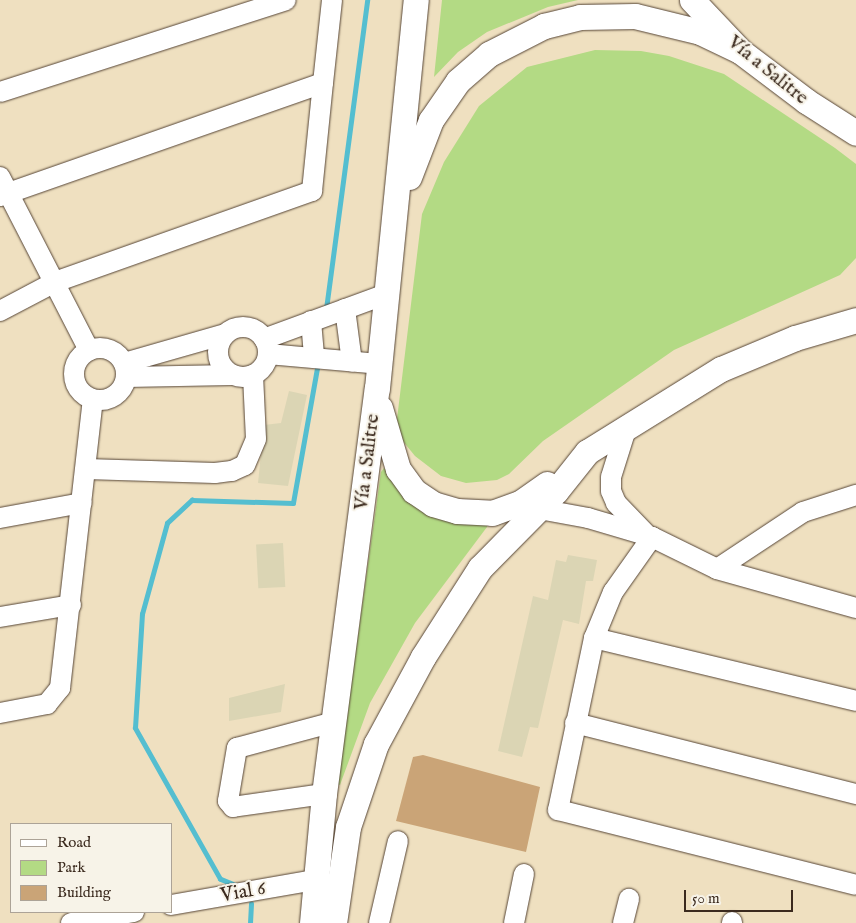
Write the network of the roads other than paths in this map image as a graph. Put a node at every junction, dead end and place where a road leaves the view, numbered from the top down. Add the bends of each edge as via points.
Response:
1 (286, 0) edge
2 (332, 0) edge
3 (416, 0) edge
4 (692, 0) edge
5 (740, 52) junction
6 (323, 83) junction
7 (0, 92) edge
8 (855, 133) edge
9 (3, 188) edge
10 (395, 227) junction
11 (55, 282) junction
12 (386, 294) junction
13 (856, 300) edge
14 (345, 309) junction
15 (0, 311) edge
16 (856, 320) edge
17 (311, 321) junction
18 (225, 334) junction
19 (795, 338) junction
20 (266, 346) junction
21 (89, 350) junction
22 (314, 358) junction
23 (352, 362) junction
24 (125, 370) junction
25 (232, 375) junction
26 (253, 375) junction
27 (378, 376) junction
28 (93, 400) junction
29 (627, 426) junction
30 (587, 452) junction
31 (86, 469) junction
32 (856, 495) edge
33 (82, 503) junction
34 (539, 509) junction
35 (0, 518) edge
36 (649, 535) junction
37 (717, 569) junction
38 (71, 606) junction
39 (856, 608) edge
40 (0, 617) edge
41 (594, 638) junction
42 (856, 701) edge
43 (0, 712) edge
44 (334, 722) junction
45 (575, 723) junction
46 (324, 794) junction
47 (856, 794) edge
48 (398, 842) dead end
49 (524, 874) dead end
50 (314, 880) junction
51 (856, 885) edge
52 (629, 899) dead end
53 (172, 905) edge
54 (128, 913) edge
55 (71, 923) edge
56 (312, 923) edge
57 (334, 923) edge
58 (380, 923) edge
59 (514, 923) edge
60 (623, 923) edge

1 - 7 street
2 - 6 street
3 - 10 main road, Vía a Salitre
4 - 5 main road, Vía a Salitre
5 - 8 main road, Vía a Salitre
5 - 10 main road via 700,32 663,21 618,15 562,20 516,38 465,74 439,107 417,154
6 - 9 street
6 - 11 street via 312,191
9 - 11 street
10 - 12 main road, Vía a Salitre
11 - 15 street
11 - 21 street
12 - 14 street
12 - 27 main road, Vía a Salitre
13 - 19 main road
14 - 17 street
14 - 23 street
16 - 19 main road
17 - 20 street
17 - 22 street
18 - 20 street via 246,328
18 - 24 street
18 - 25 street via 219,344 218,356
19 - 29 main road via 721,369
20 - 22 street
20 - 26 street via 263,366
21 - 24 street via 113,351
21 - 28 street via 81,356 73,372 78,390
22 - 23 street
23 - 27 street
24 - 25 street
24 - 28 street via 115,396
25 - 26 street
26 - 31 street via 256,439 245,465 215,473
27 - 30 main road via 385,430 398,469 418,494 443,508 479,513 510,508 528,499
27 - 44 main road, Vía a Salitre
28 - 31 street
29 - 30 main road
29 - 36 street via 611,478 612,491 616,503
30 - 34 main road
31 - 33 street
32 - 37 street via 803,512
33 - 35 street
33 - 38 street
34 - 36 street via 588,518
34 - 57 main road via 480,568 423,657 376,744 348,827
36 - 37 street
36 - 41 street via 613,592
37 - 39 street
38 - 40 street
38 - 43 street via 60,688 56,696 47,704
41 - 42 street
41 - 45 street
44 - 46 main road, Vía a Salitre
44 - 46 street via 237,748 228,801 233,807
45 - 47 street
45 - 51 street via 557,802 558,810
46 - 50 main road, Vía a Salitre
48 - 58 street
49 - 59 street
50 - 53 street, Vial 6
50 - 56 main road, Vía a Salitre
52 - 60 street
54 - 55 street

